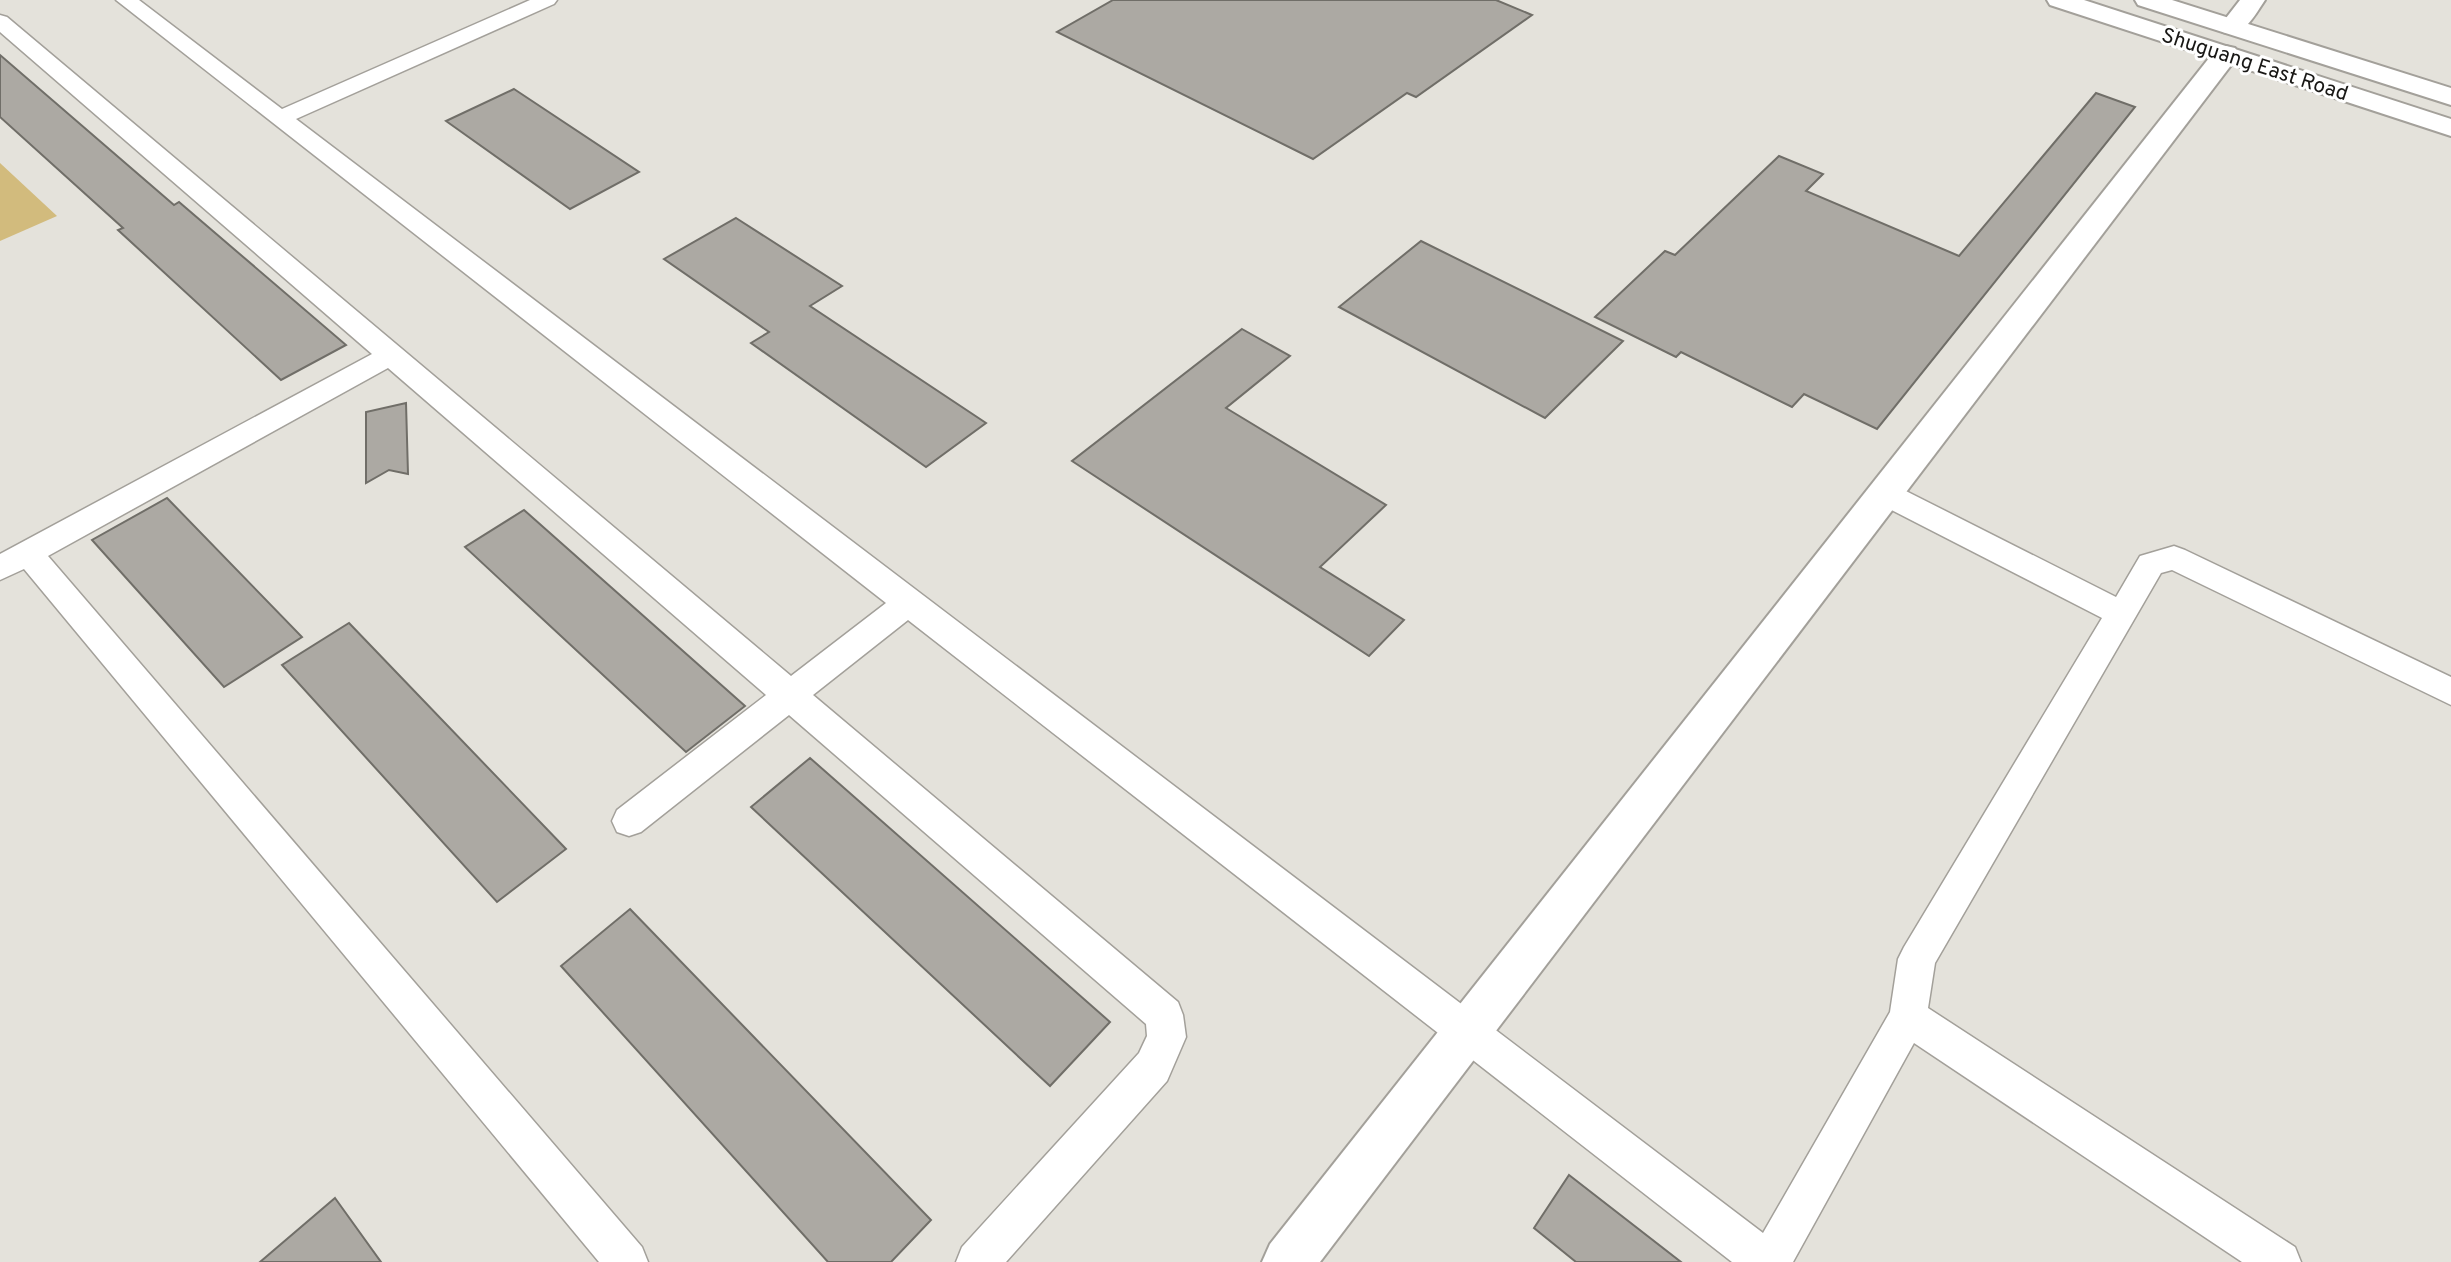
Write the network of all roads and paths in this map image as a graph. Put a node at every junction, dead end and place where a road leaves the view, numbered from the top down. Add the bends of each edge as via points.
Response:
1 (126, 0) edge
2 (547, 0) edge
3 (2059, 0) edge
4 (2147, 0) edge
5 (2253, 0) edge
6 (0, 21) edge
7 (2229, 41) junction
8 (2451, 97) edge
9 (280, 118) junction
10 (2451, 128) edge
11 (391, 355) junction
12 (1884, 493) junction
13 (14, 561) edge
14 (909, 602) junction
15 (2122, 614) junction
16 (2451, 692) edge
17 (790, 695) junction
18 (629, 821) dead end
19 (1908, 1017) junction
20 (1467, 1031) junction
21 (627, 1262) edge
22 (977, 1262) edge
23 (1288, 1262) edge
24 (1768, 1262) edge
25 (2280, 1262) edge

1 - 9 lane
2 - 9 lane
3 - 7 street, Shuguang East Road
4 - 7 street, Shuguang East Road
5 - 7 street
6 - 11 lane
7 - 8 street, Shuguang East Road
7 - 10 street, Shuguang East Road
7 - 12 street
9 - 14 lane
11 - 13 lane
11 - 17 lane
12 - 15 lane
12 - 20 street
13 - 21 lane
14 - 17 lane
14 - 20 lane
15 - 16 lane via 2151,564 2174,558
15 - 19 lane via 1917,959
17 - 18 lane
17 - 22 lane via 1164,1015 1167,1037 1153,1067
19 - 24 lane
19 - 25 lane
20 - 23 street
20 - 24 lane

